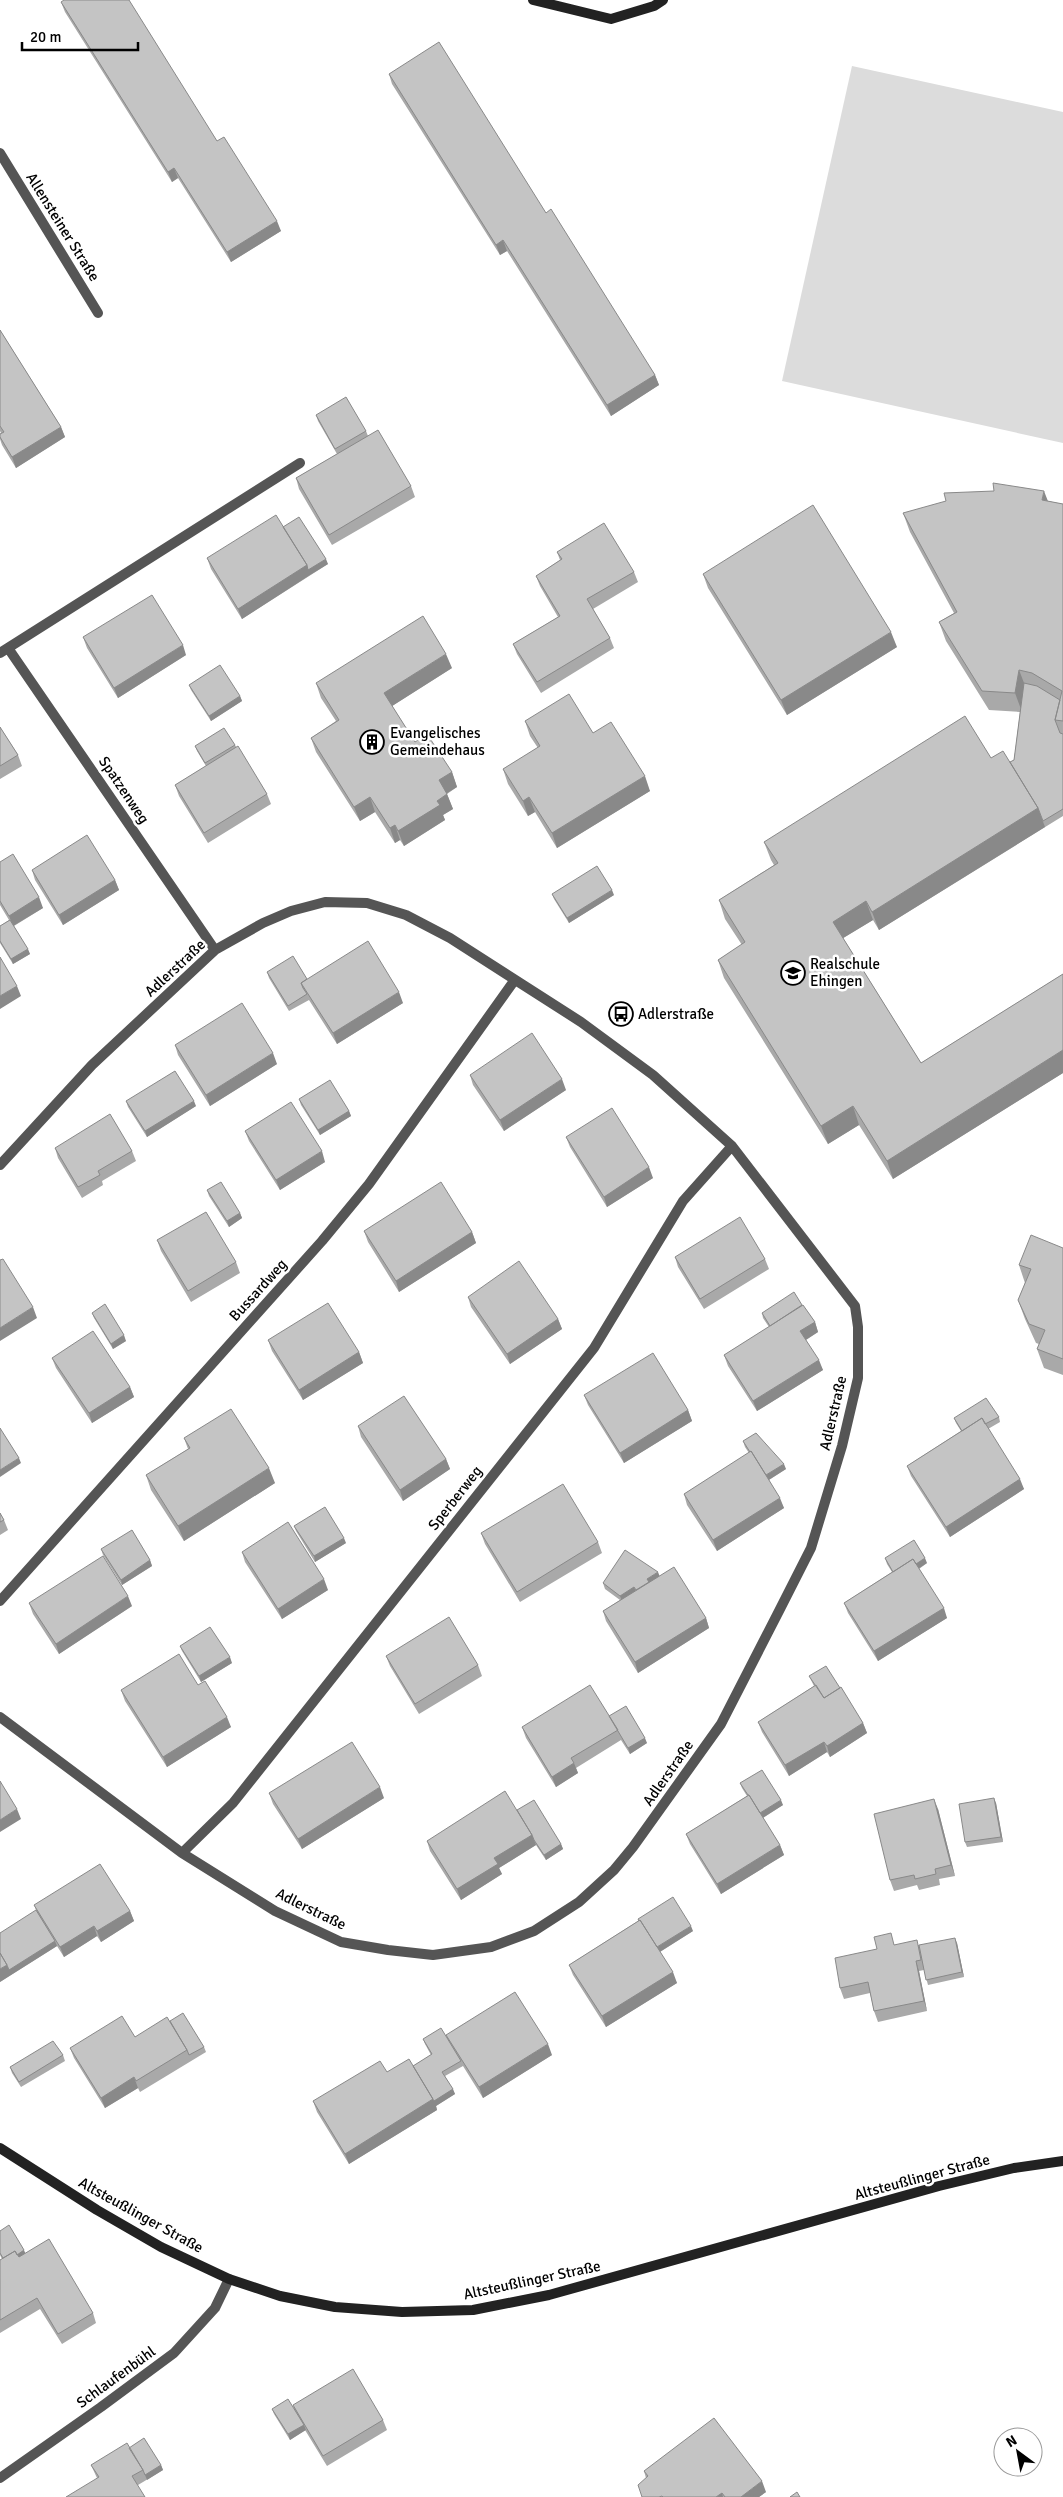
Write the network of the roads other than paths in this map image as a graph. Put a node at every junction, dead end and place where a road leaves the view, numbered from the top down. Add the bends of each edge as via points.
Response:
1 (533, 0) edge
2 (663, 0) edge
3 (1, 156) edge
4 (98, 313) dead end
5 (300, 463) dead end
6 (4, 651) edge
7 (215, 950) junction
8 (514, 980) junction
9 (732, 1146) junction
10 (0, 1166) edge
11 (0, 1601) edge
12 (0, 1718) edge
13 (182, 1853) junction
14 (0, 2148) edge
15 (1063, 2161) edge
16 (229, 2279) junction
17 (0, 2478) edge

1 - 2 street via 611,19 654,6
3 - 4 street, Allensteiner Straße
5 - 6 street, Spatzenweg
6 - 7 street, Spatzenweg
7 - 8 street, Adlerstraße via 291,911 324,902 367,903 406,915 450,938
7 - 10 street, Adlerstraße via 92,1065
8 - 9 street, Adlerstraße via 610,1042 653,1075
8 - 11 street, Bussardweg via 369,1184 328,1234
9 - 13 street, Sperberweg via 683,1201 594,1348 233,1803
9 - 13 street, Adlerstraße via 855,1306 858,1378 842,1446 811,1548 721,1724 632,1847 614,1870 579,1902 534,1931 491,1947 433,1955 341,1942 275,1911
12 - 13 street, Adlerstraße
14 - 16 street, Altsteußlinger Straße via 97,2210
15 - 16 street, Altsteußlinger Straße via 1014,2168 939,2186 558,2292 473,2310 402,2312 335,2308 280,2296
16 - 17 street, Schlaufenbühl via 215,2308 174,2353

